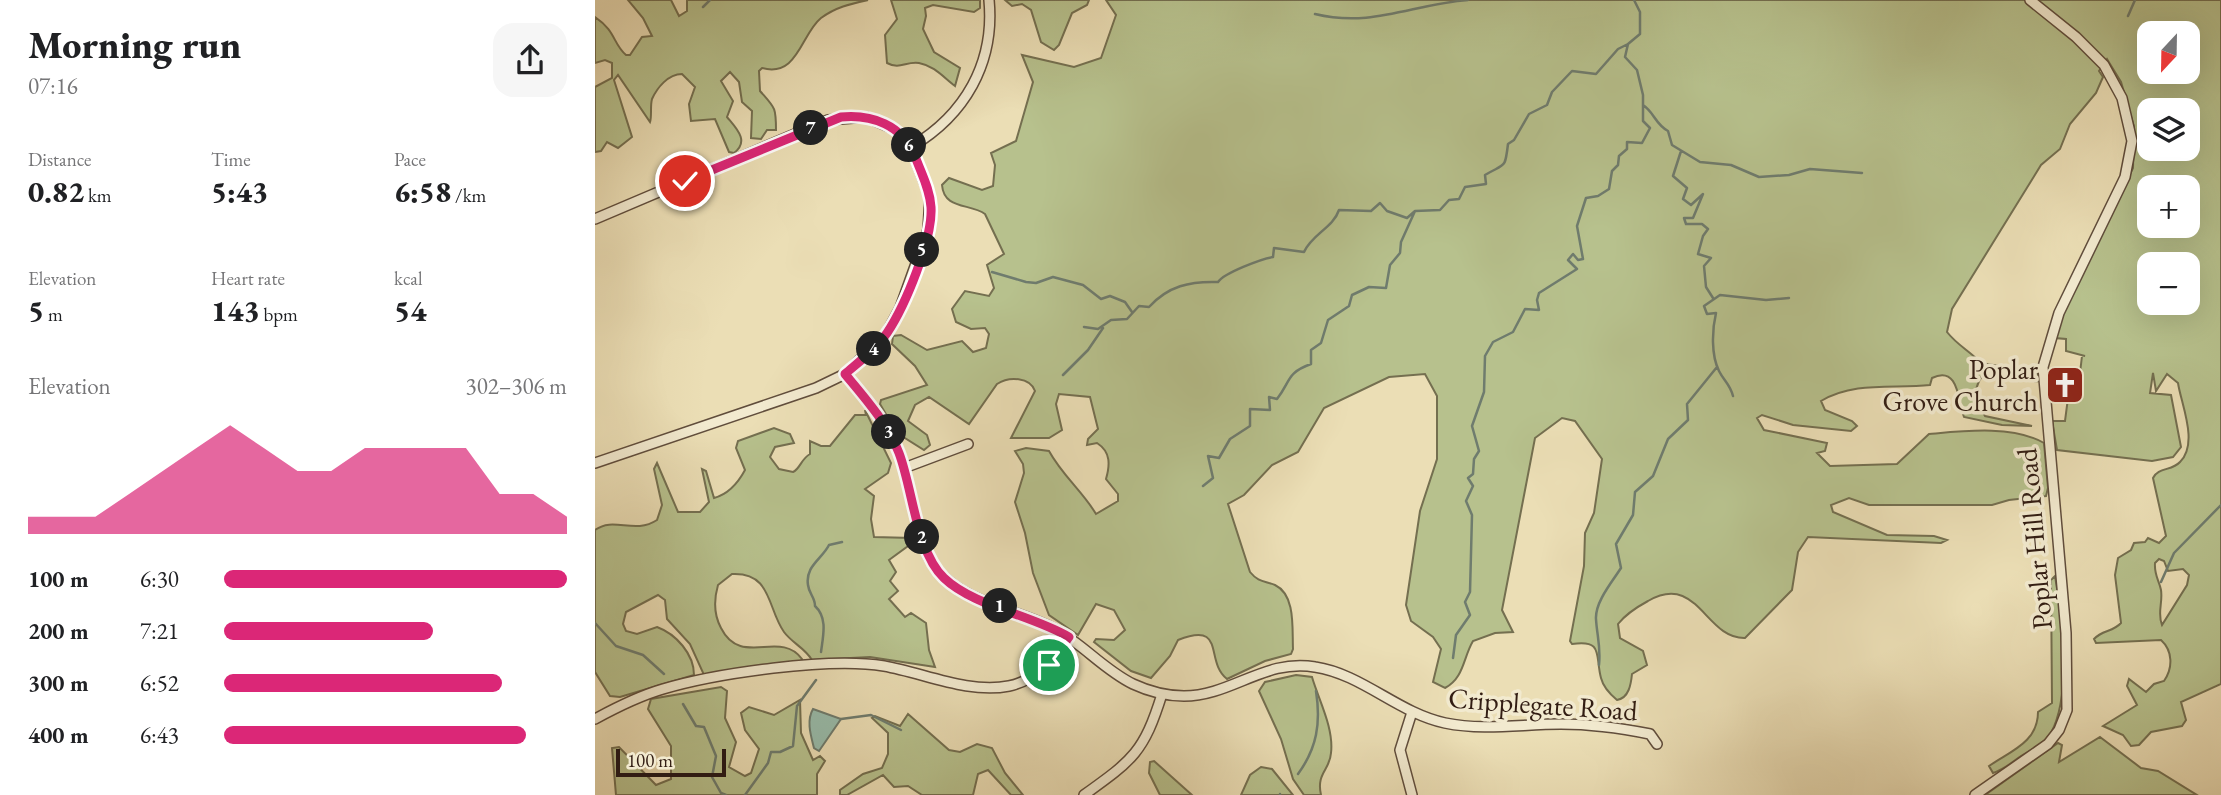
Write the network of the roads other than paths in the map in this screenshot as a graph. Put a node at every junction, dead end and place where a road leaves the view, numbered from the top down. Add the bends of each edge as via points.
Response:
1 (989, 0) edge
2 (2030, 0) edge
3 (911, 147) junction
4 (595, 219) edge
5 (845, 374) junction
6 (968, 444) dead end
7 (595, 463) edge
8 (904, 468) junction
9 (1069, 637) junction
10 (1162, 694) junction
11 (1412, 712) junction
12 (595, 719) edge
13 (1657, 744) dead end
14 (1084, 795) edge
15 (1412, 795) edge
16 (1975, 795) edge

1 - 3 street via 989,46 973,87 945,123
2 - 16 street, Poplar Hill Road via 2104,65 2122,98 2132,146 2125,177 2051,332 2043,367 2066,633 2067,709 2048,744
3 - 4 street via 894,129 876,120 855,116 828,120
3 - 5 street via 930,197 929,230 893,323
5 - 7 street via 800,395
5 - 8 street, Cripplegate Road via 880,418
6 - 8 street
8 - 9 street, Cripplegate Road via 929,561 946,580 973,597
9 - 10 street, Cripplegate Road via 1121,677
9 - 12 street via 1049,665 1012,685 983,687 882,666 837,664 680,684
10 - 11 street, Cripplegate Road via 1212,693 1266,669 1303,665 1329,670
10 - 14 street via 1137,754
11 - 13 street, Cripplegate Road via 1446,723 1477,726 1607,726 1650,734
11 - 15 street via 1400,750

